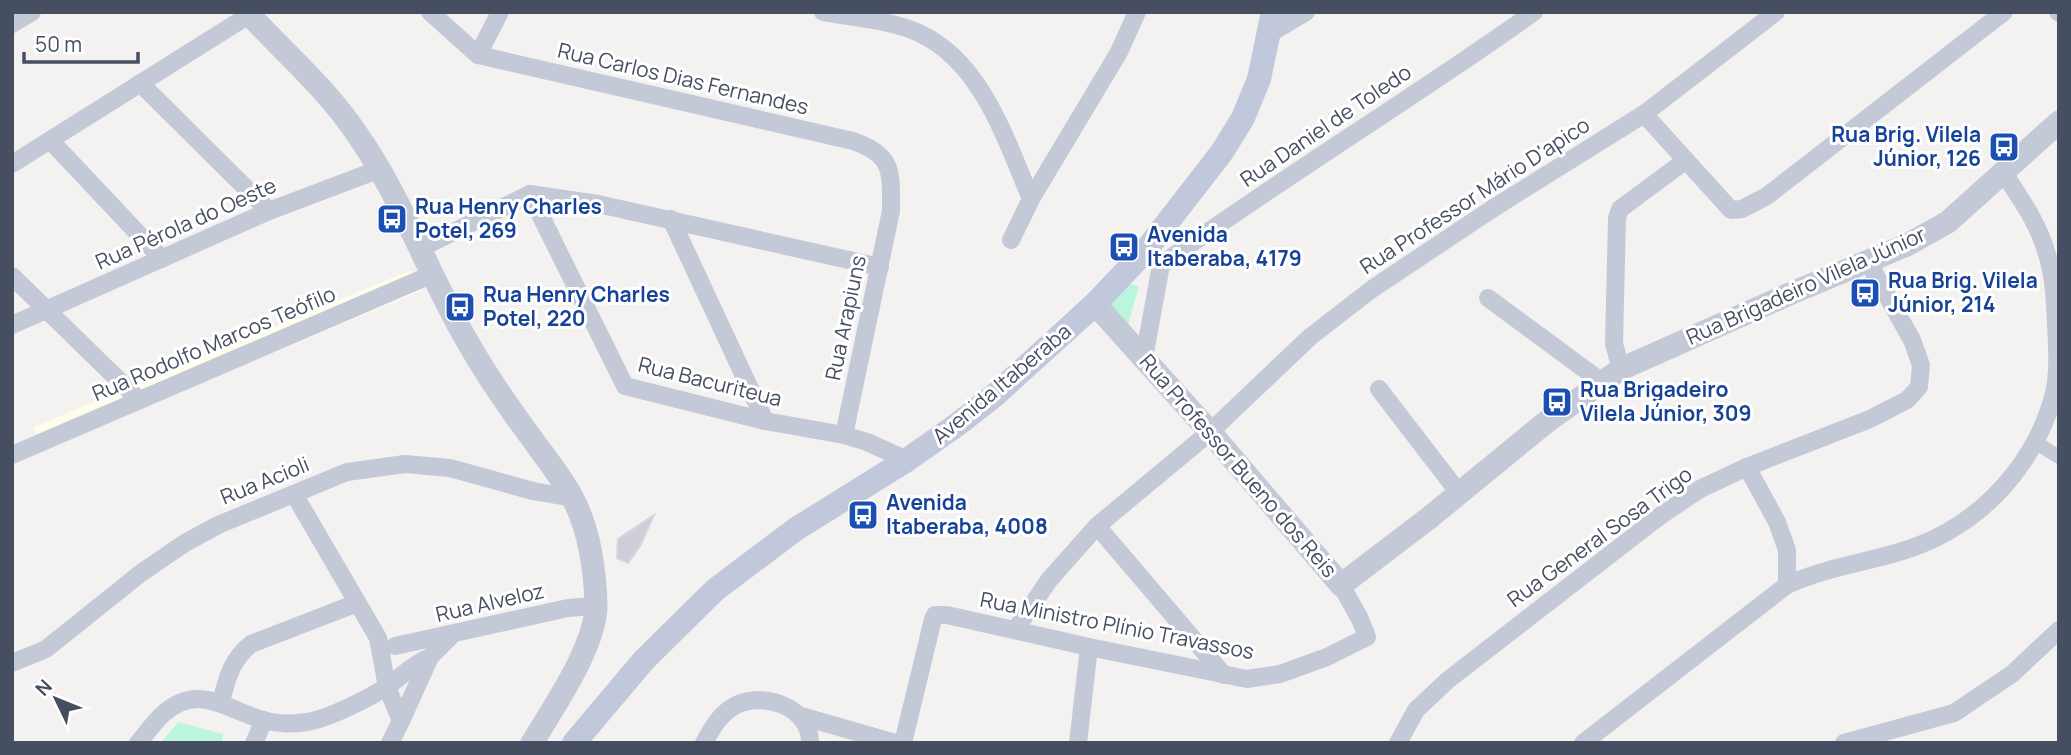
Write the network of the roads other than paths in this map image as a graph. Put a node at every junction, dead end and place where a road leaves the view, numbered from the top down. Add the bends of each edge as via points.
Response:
1 (32, 12) edge
2 (430, 12) edge
3 (500, 12) edge
4 (823, 12) edge
5 (1137, 12) edge
6 (1306, 12) edge
7 (1534, 12) edge
8 (1776, 12) edge
9 (2004, 12) edge
10 (248, 14) edge
11 (1271, 23) edge
12 (12, 24) edge
13 (478, 55) junction
14 (140, 83) junction
15 (1644, 114) junction
16 (2059, 122) edge
17 (50, 140) junction
18 (1685, 161) junction
19 (12, 164) edge
20 (380, 169) junction
21 (2003, 172) junction
22 (530, 194) junction
23 (1031, 199) junction
24 (269, 211) junction
25 (891, 211) joint
26 (671, 219) junction
27 (1011, 240) dead end
28 (421, 248) junction
29 (1154, 257) junction
30 (162, 259) junction
31 (1867, 260) junction
32 (2054, 263) edge
33 (880, 267) junction
34 (432, 274) junction
35 (12, 276) edge
36 (1488, 298) dead end
37 (1096, 304) junction
38 (48, 310) junction
39 (12, 326) edge
40 (1144, 358) junction
41 (1622, 369) junction
42 (1602, 382) junction
43 (1378, 389) dead end
44 (139, 400) junction
45 (765, 421) junction
46 (1210, 432) junction
47 (844, 435) junction
48 (2035, 442) junction
49 (12, 455) edge
50 (2059, 457) edge
51 (907, 460) junction
52 (1747, 467) junction
53 (1459, 493) junction
54 (294, 494) junction
55 (573, 498) junction
56 (1097, 526) junction
57 (1341, 585) junction
58 (1787, 585) junction
59 (357, 603) junction
60 (596, 606) junction
61 (1016, 629) junction
62 (2059, 631) edge
63 (453, 634) junction
64 (1367, 637) joint
65 (378, 638) junction
66 (395, 646) junction
67 (1090, 647) junction
68 (430, 657) junction
69 (12, 663) edge
70 (1224, 674) junction
71 (387, 687) junction
72 (221, 702) junction
73 (801, 716) junction
74 (264, 720) junction
75 (545, 720) junction
76 (401, 721) junction
77 (572, 741) edge
78 (138, 743) edge
79 (254, 743) edge
80 (390, 743) edge
81 (531, 743) edge
82 (539, 743) edge
83 (704, 743) edge
84 (810, 743) edge
85 (895, 743) edge
86 (903, 743) edge
87 (1078, 743) edge
88 (1398, 743) edge
89 (1583, 743) edge
90 (1844, 743) edge

1 - 12 street
2 - 13 street, Rua Carlos Dias Fernandes
3 - 13 street
4 - 23 street via 919,33 944,50 972,76 991,107
5 - 23 street via 1119,52
6 - 11 street
7 - 29 street, Rua Daniel de Toledo via 1207,232
8 - 15 street, Rua Professor Mário D'apico
9 - 18 street via 1753,205 1731,210
10 - 14 street
10 - 20 street via 342,113
11 - 29 main road, Avenida Itaberaba via 1259,79 1243,118
13 - 25 street, Rua Carlos Dias Fernandes via 871,147 888,164
14 - 17 street
14 - 24 street
15 - 18 street
15 - 46 street, Rua Professor Mário D'apico via 1372,289 1310,337
16 - 21 street, Rua Brigadeiro Vilela Júnior
17 - 19 street
17 - 30 street
18 - 41 street via 1620,209 1617,218 1614,344
20 - 24 street, Rua Pérola do Oeste
20 - 28 street
21 - 31 street, Rua Brigadeiro Vilela Júnior via 1948,222
21 - 32 street
22 - 26 street
22 - 28 street
22 - 45 street, Rua Bacuriteua via 625,386
23 - 27 street
24 - 30 street, Rua Pérola do Oeste
25 - 33 street, Rua Arapiuns
26 - 33 street
26 - 45 street
28 - 34 street
29 - 37 main road, Avenida Itaberaba
29 - 40 street
30 - 38 street, Rua Pérola do Oeste
31 - 41 street, Rua Brigadeiro Vilela Júnior
31 - 52 street, Rua General Sosa Trigo via 1912,340 1921,365 1919,387 1907,400 1870,419
32 - 48 street via 2055,390
33 - 47 street, Rua Arapiuns
34 - 44 street, Rua Rodolfo Marcos Teófilo
34 - 55 street via 497,391
35 - 38 street
36 - 42 street
37 - 40 street, Rua Professor Bueno dos Reis
37 - 51 main road, Avenida Itaberaba via 995,395
38 - 39 street, Rua Pérola do Oeste
38 - 44 street
40 - 46 street, Rua Professor Bueno dos Reis
41 - 42 street, Rua Brigadeiro Vilela Júnior
42 - 53 street, Rua Brigadeiro Vilela Júnior
43 - 53 street
44 - 49 street, Rua Rodolfo Marcos Teófilo
45 - 47 street, Rua Bacuriteua
46 - 56 street, Rua Professor Mário D'apico
46 - 57 street, Rua Professor Bueno dos Reis
47 - 51 street, Rua Bacuriteua
48 - 50 street
48 - 58 street via 2007,484 1948,532 1910,550 1811,574
51 - 77 main road, Avenida Itaberaba via 796,529 715,590
52 - 58 street via 1787,550
52 - 88 street, Rua General Sosa Trigo via 1700,489 1660,516 1448,680 1416,710
53 - 57 street, Rua Brigadeiro Vilela Júnior
54 - 55 street, Rua Acioli via 347,472 405,464 450,468
54 - 59 street
54 - 69 street, Rua Acioli via 185,543 46,649
55 - 60 street via 584,526
56 - 61 street, Rua Professor Mário D'apico via 1049,580
56 - 70 street
57 - 64 street, Rua Professor Bueno dos Reis
58 - 89 street
59 - 65 street
59 - 72 street via 251,644 230,669
60 - 63 street, Rua Alveloz
60 - 75 street via 587,646
61 - 67 street, Rua Ministro Plínio Travassos
61 - 86 street, Rua Ministro Plínio Travassos via 936,615
62 - 90 street via 2012,674 1954,713
63 - 66 street, Rua Alveloz
63 - 68 street
64 - 70 street, Rua Ministro Plínio Travassos via 1280,674 1247,679
65 - 66 street, Rua Alveloz
65 - 71 street
66 - 68 street, Rua Alveloz
67 - 70 street, Rua Ministro Plínio Travassos
67 - 87 street
68 - 71 street, Rua Alveloz via 408,668
68 - 76 street
71 - 74 street, Rua Alveloz via 308,722
71 - 76 street
72 - 74 street, Rua Alveloz
72 - 78 street via 202,698 182,703 163,713
73 - 83 street via 770,701 744,702 718,720
73 - 84 street
73 - 85 street
74 - 79 street
75 - 81 street
75 - 82 street
76 - 80 street

